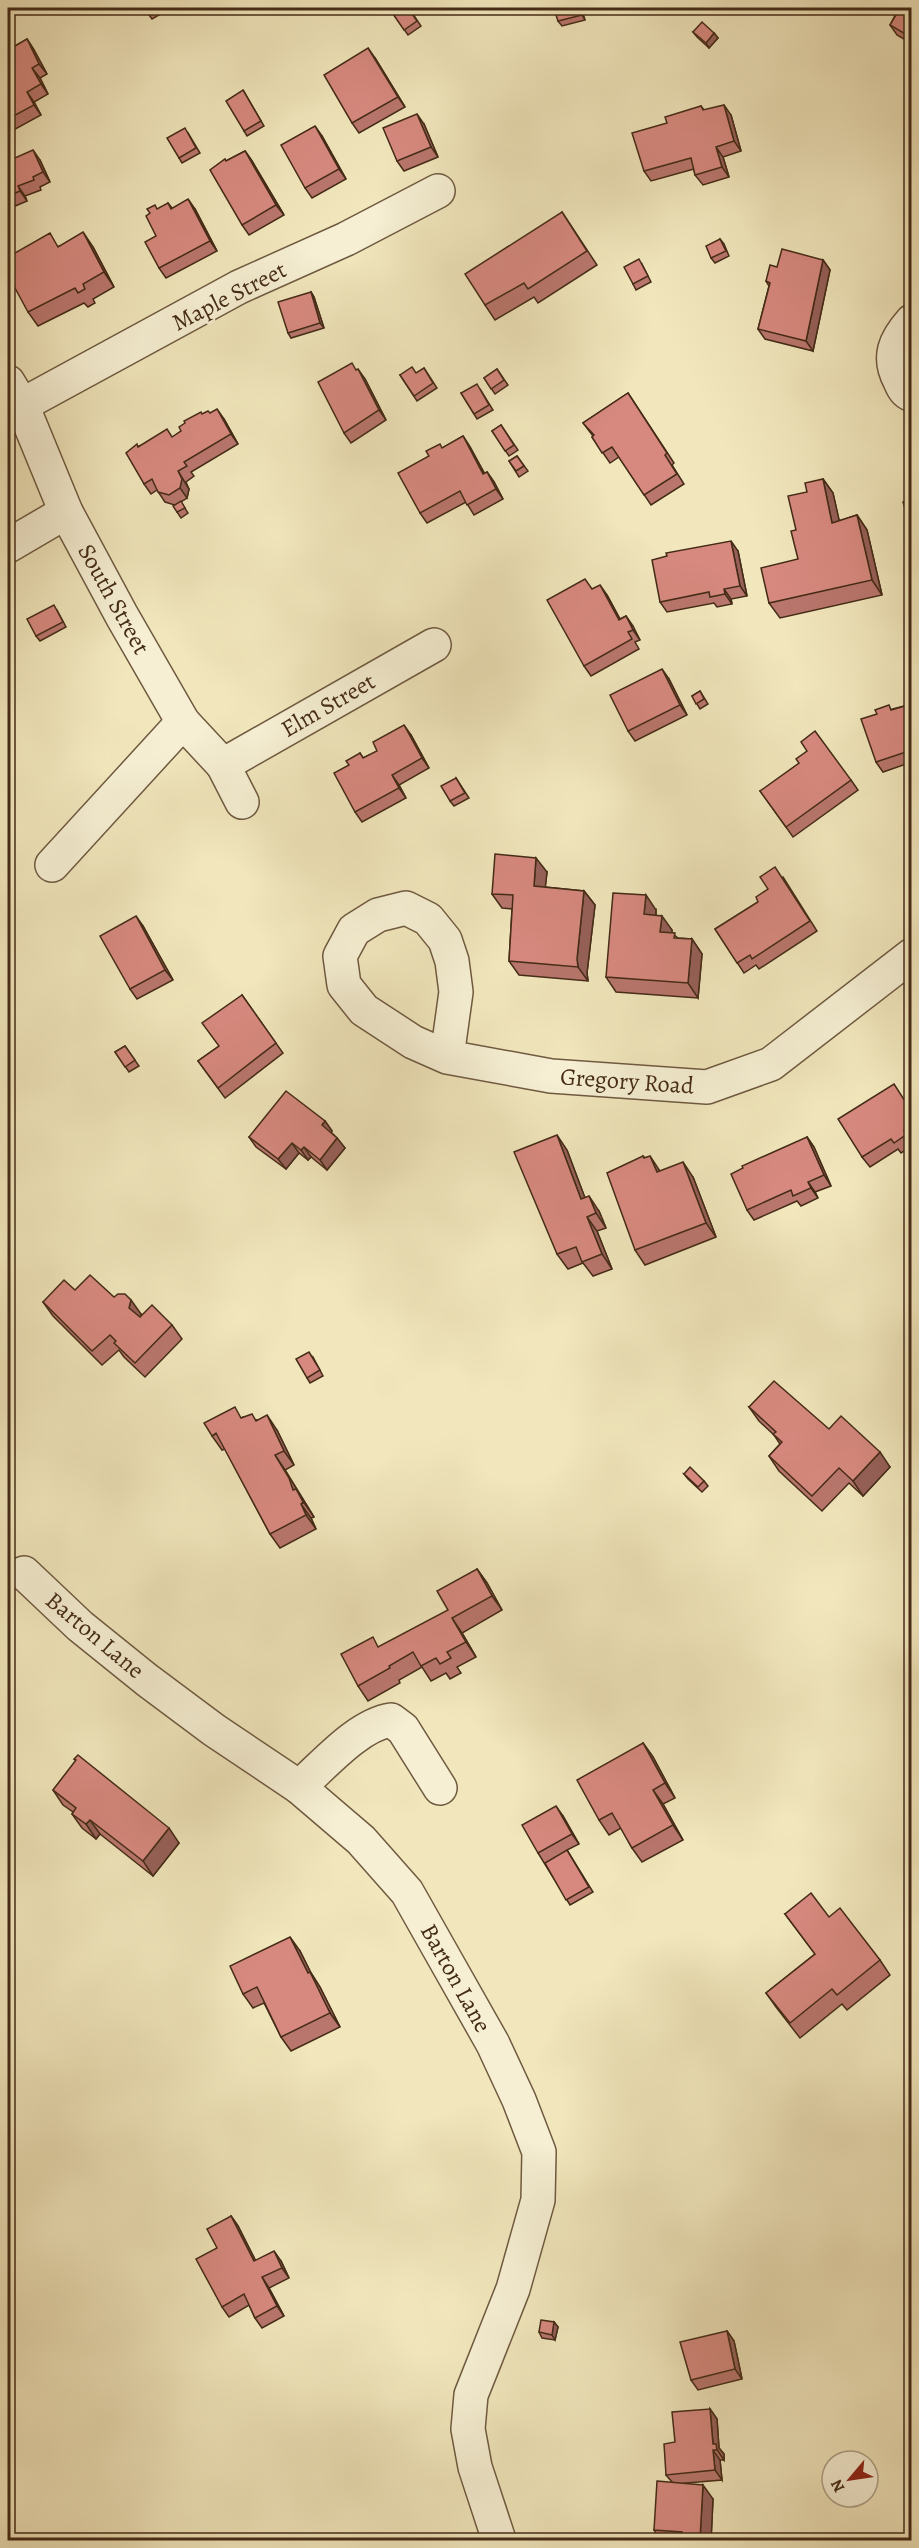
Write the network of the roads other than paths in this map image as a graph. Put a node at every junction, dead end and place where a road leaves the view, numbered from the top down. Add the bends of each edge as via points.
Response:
1 (438, 191) dead end
2 (912, 321) edge
3 (15, 394) edge
4 (912, 396) edge
5 (66, 512) junction
6 (8, 546) edge
7 (434, 645) dead end
8 (183, 722) junction
9 (223, 765) junction
10 (242, 802) dead end
11 (52, 865) dead end
12 (912, 955) edge
13 (447, 1057) dead end
14 (24, 1574) dead end
15 (299, 1787) junction
16 (440, 1788) dead end
17 (500, 2541) edge

1 - 3 street, Maple Street via 346,239
2 - 4 street via 897,337 893,362 905,392
3 - 5 street, South Street
5 - 6 street
5 - 8 street, South Street
7 - 9 street, Elm Street
8 - 9 street, South Street
8 - 11 street
9 - 10 street, South Street
12 - 13 street, Gregory Road via 771,1064 707,1087 551,1076
14 - 15 street, Barton Lane via 147,1680
15 - 16 street via 360,1733 380,1721 391,1720 403,1729
15 - 17 street, Barton Lane via 361,1840 407,1892 493,2044 539,2152 538,2200 513,2289 471,2395 468,2429 475,2468

